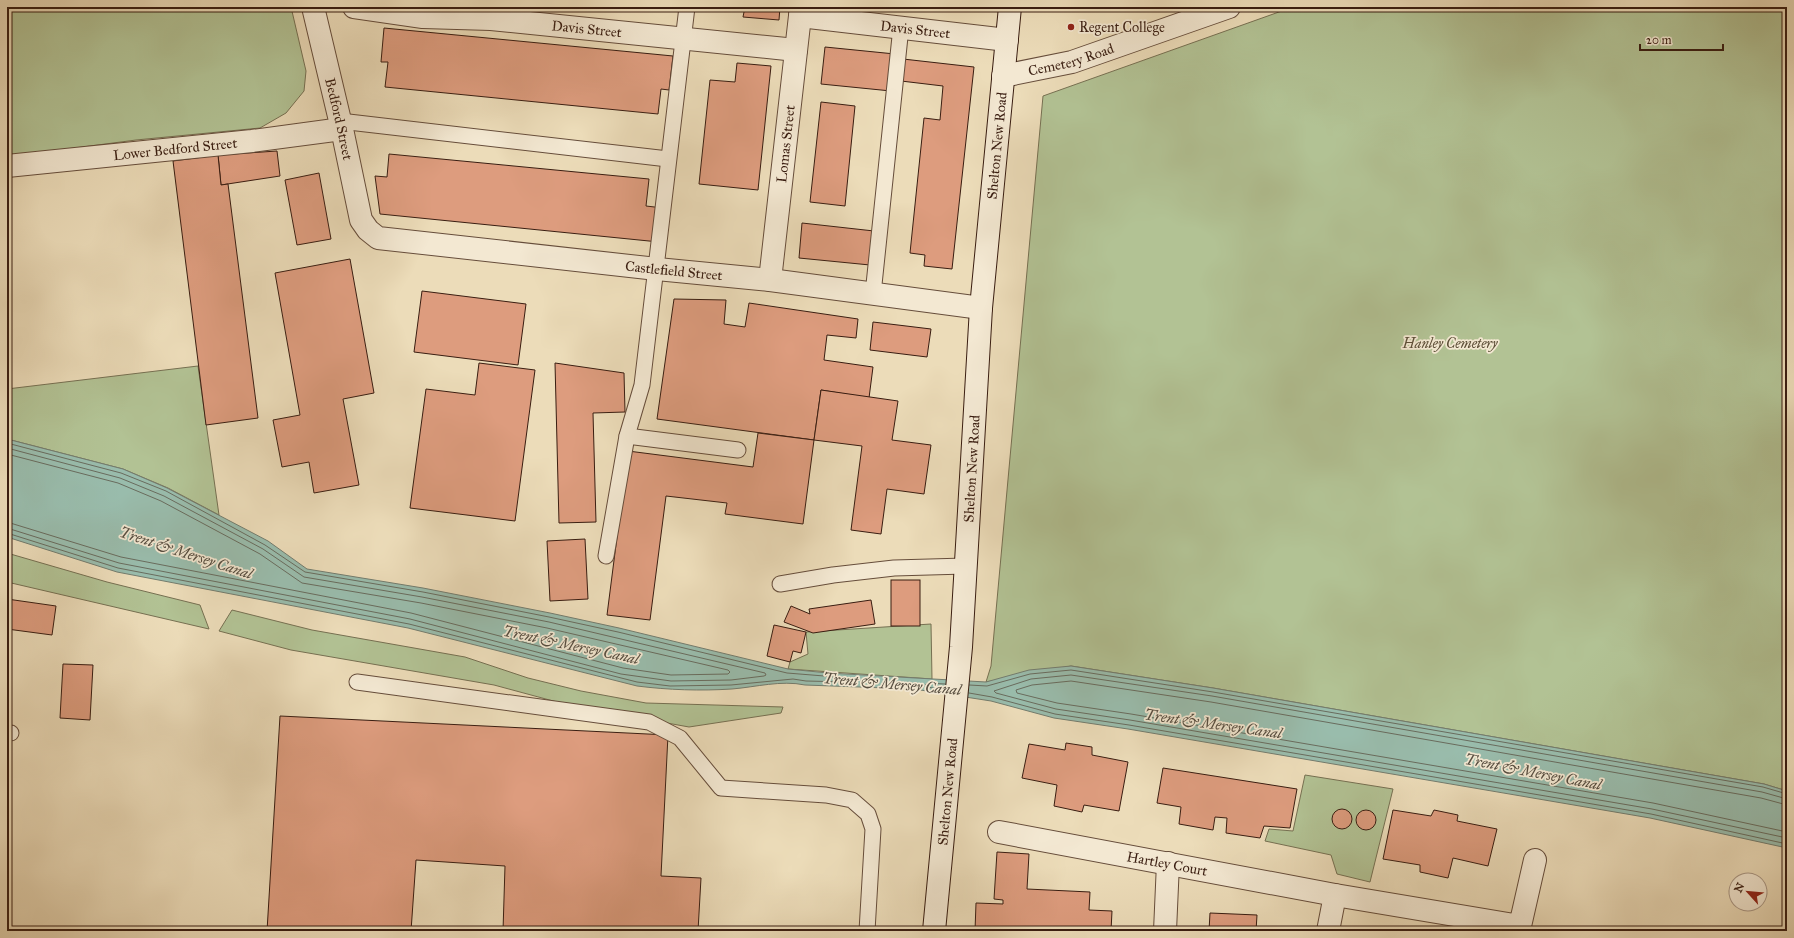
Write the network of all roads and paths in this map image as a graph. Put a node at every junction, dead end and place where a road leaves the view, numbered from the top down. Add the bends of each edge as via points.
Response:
1 (313, 7) edge
2 (354, 7) edge
3 (687, 7) edge
4 (1010, 7) edge
5 (1229, 7) edge
6 (800, 12) edge
7 (901, 27) junction
8 (683, 38) junction
9 (1007, 40) junction
10 (796, 50) junction
11 (1003, 76) junction
12 (341, 125) junction
13 (668, 159) junction
14 (7, 166) edge
15 (368, 230) joint
16 (657, 269) junction
17 (770, 280) junction
18 (873, 294) junction
19 (981, 308) junction
20 (627, 436) junction
21 (738, 450) dead end
22 (606, 556) dead end
23 (965, 566) junction
24 (780, 584) dead end
25 (357, 682) dead end
26 (999, 832) dead end
27 (1535, 860) dead end
28 (1168, 863) junction
29 (1335, 894) junction
30 (1461, 924) edge
31 (867, 931) edge
32 (934, 931) edge
33 (1165, 931) edge
34 (1328, 931) edge

1 - 12 street, Bedford Street
2 - 8 street, Davis Street via 423,16
3 - 8 lane
4 - 9 street, Shelton New Road
5 - 11 street, Cemetery Road via 1072,62
6 - 7 street, Davis Street
6 - 10 street, Lomas Street
7 - 9 street, Davis Street
7 - 18 lane
8 - 10 street, Davis Street
8 - 13 lane
9 - 11 street, Shelton New Road
10 - 17 street, Lomas Street
11 - 19 street, Shelton New Road
12 - 13 lane
12 - 14 street, Lower Bedford Street via 252,141
12 - 15 street, Bedford Street via 361,220
13 - 16 lane
15 - 16 street, Castlefield Street via 378,238
16 - 17 street, Castlefield Street
16 - 20 lane via 642,385
17 - 18 street, Castlefield Street
18 - 19 street, Castlefield Street
19 - 23 street, Shelton New Road
20 - 21 lane
20 - 22 lane
23 - 24 lane via 894,568
23 - 32 street, Shelton New Road via 961,647
25 - 31 lane via 649,722 680,738 721,788 826,795 852,800 868,814 873,829
26 - 28 street, Hartley Court
27 - 30 street, Hartley Court via 1520,926
28 - 29 street, Hartley Court
28 - 33 street
29 - 30 street, Hartley Court
29 - 34 street

